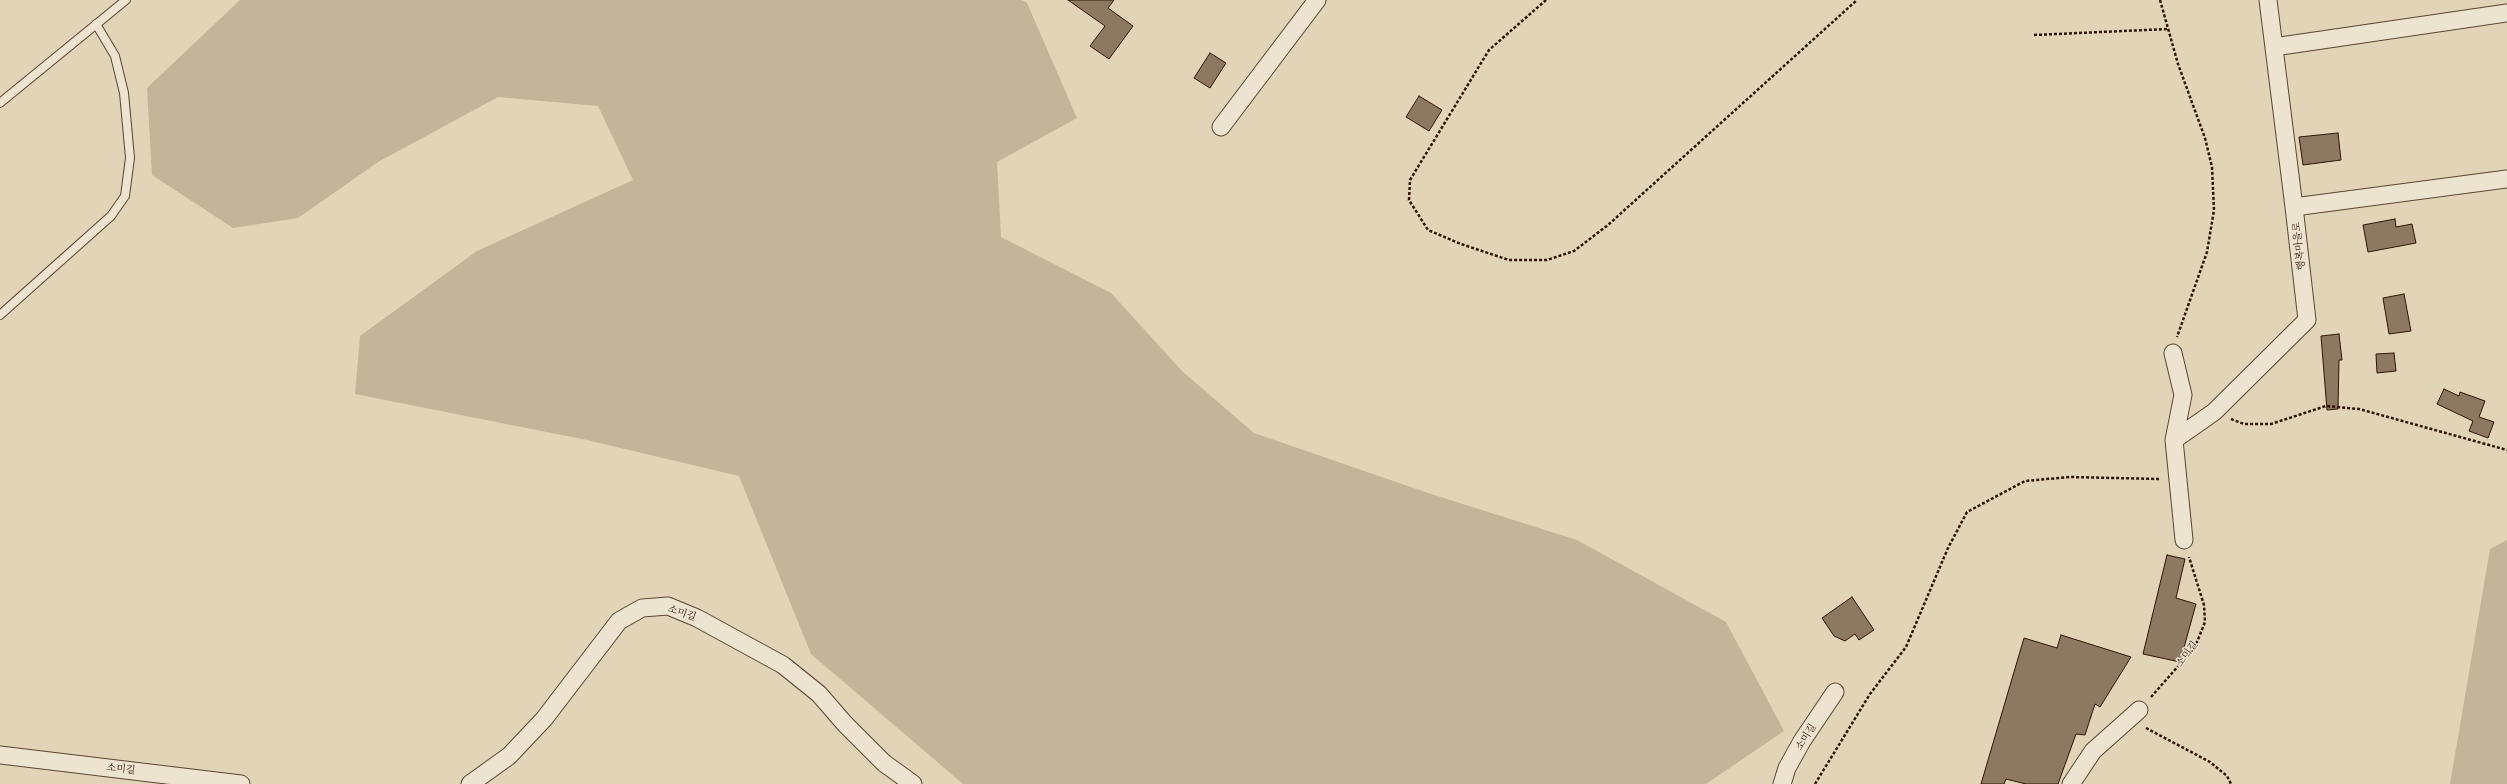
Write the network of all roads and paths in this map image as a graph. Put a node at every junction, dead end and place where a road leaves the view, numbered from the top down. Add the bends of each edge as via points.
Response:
1 (126, 0) edge
2 (1317, 0) edge
3 (1546, 0) edge
4 (1857, 0) edge
5 (2160, 0) edge
6 (2268, 0) edge
7 (2507, 13) edge
8 (96, 24) junction
9 (2168, 29) junction
10 (2034, 35) dead end
11 (2274, 47) junction
12 (0, 103) edge
13 (1221, 127) dead end
14 (2507, 179) edge
15 (2294, 207) junction
16 (0, 315) edge
17 (2172, 353) joint
18 (2214, 412) junction
19 (2174, 440) junction
20 (2507, 450) edge
21 (2178, 478) junction
22 (2184, 540) joint
23 (1835, 692) dead end
24 (2134, 715) junction
25 (0, 755) edge
26 (241, 784) edge
27 (470, 784) edge
28 (913, 784) edge
29 (1782, 784) edge
30 (1815, 784) edge
31 (2071, 784) edge
32 (2231, 784) edge

1 - 8 lane
2 - 13 street
3 - 4 path via 1489,50 1410,180 1408,200 1428,230 1509,260 1547,260 1574,251 1608,225
5 - 9 path
6 - 11 street
7 - 11 street
8 - 12 lane
8 - 16 lane via 114,56 124,93 130,158 125,196 111,216
9 - 10 path
9 - 17 path via 2178,64 2206,138 2212,167 2214,210 2207,252
11 - 15 street
14 - 15 street
15 - 18 street, 행복마을로 via 2307,320
17 - 19 street via 2182,395
18 - 19 street, 행복마을로
18 - 20 path via 2244,424 2271,424 2326,406 2360,408
19 - 21 street
21 - 22 street
21 - 30 path via 2140,480 2070,477 2025,481 1967,512 1948,548 1906,647 1870,694
22 - 24 path, 소미길 via 2204,605 2205,622 2195,647
23 - 29 street, 소미길 via 1802,741 1787,768
24 - 31 street via 2093,751
24 - 32 path via 2210,762 2227,776
25 - 26 street, 소미길
27 - 28 street, 소미길 via 509,756 544,719 619,621 642,608 668,606 698,618 783,665 819,694 884,763

